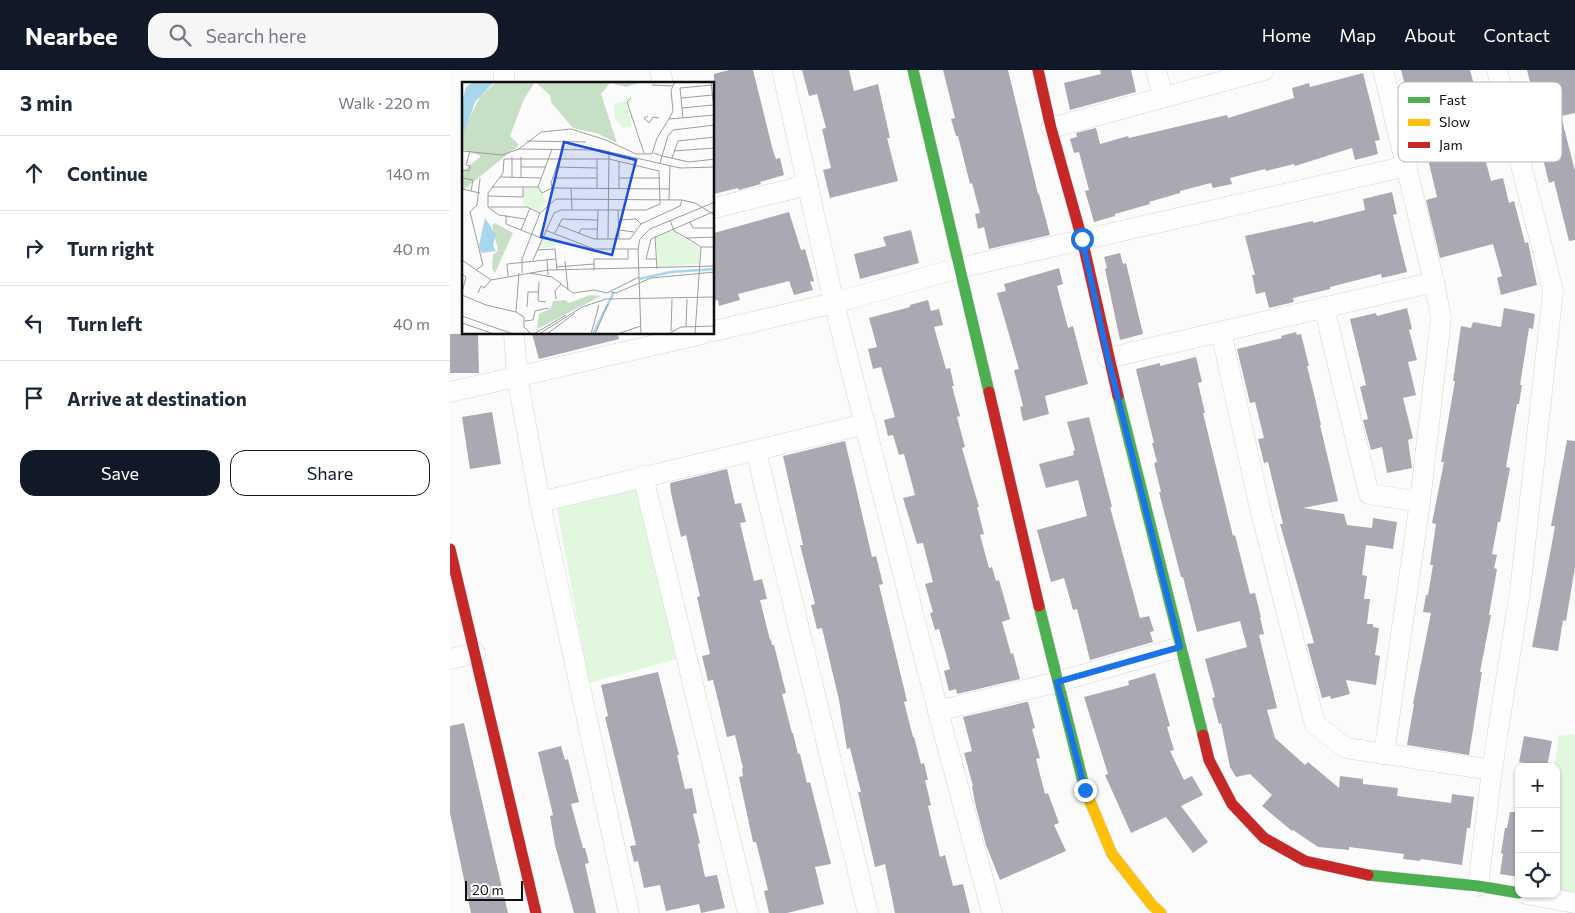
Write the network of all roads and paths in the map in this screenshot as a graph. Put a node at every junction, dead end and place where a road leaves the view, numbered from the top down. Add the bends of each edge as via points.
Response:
1 (782, 70) edge
2 (912, 70) edge
3 (1038, 70) edge
4 (1156, 70) edge
5 (1264, 70) edge
6 (1384, 70) edge
7 (1163, 97) junction
8 (1051, 128) junction
9 (1398, 128) edge
10 (1406, 162) edge
11 (1520, 162) edge
12 (1407, 166) junction
13 (808, 185) junction
14 (715, 208) edge
15 (1082, 239) junction
16 (959, 268) junction
17 (1434, 282) junction
18 (834, 303) junction
19 (1324, 307) junction
20 (715, 331) edge
21 (1221, 332) junction
22 (514, 335) edge
23 (698, 335) edge
24 (1108, 358) junction
25 (517, 376) junction
26 (450, 392) edge
27 (865, 424) junction
28 (756, 451) junction
29 (643, 476) junction
30 (540, 502) junction
31 (1420, 502) junction
32 (450, 549) edge
33 (1180, 647) junction
34 (474, 653) junction
35 (450, 659) edge
36 (1057, 682) junction
37 (938, 711) junction
38 (1384, 754) junction
39 (1492, 770) junction
40 (1478, 886) junction
41 (1515, 892) edge
42 (1548, 898) edge
43 (1575, 903) edge
44 (536, 913) edge
45 (629, 913) edge
46 (748, 913) edge
47 (868, 913) edge
48 (992, 913) edge
49 (1161, 913) edge

1 - 13 street
2 - 16 street
3 - 8 street
4 - 7 street
5 - 7 street
6 - 9 street
7 - 8 street
8 - 15 street
10 - 12 street
11 - 39 street via 1553,291 1520,591
12 - 15 street
12 - 17 street
13 - 14 street
13 - 18 street
15 - 16 street
15 - 24 street
16 - 18 street
16 - 36 street
17 - 19 street
17 - 31 street via 1441,318
18 - 20 street
18 - 27 street
19 - 21 street
19 - 31 street via 1369,494
21 - 24 street
21 - 38 street via 1259,504 1315,724 1346,748
22 - 25 street
23 - 25 street
24 - 33 street
25 - 26 street
25 - 30 street
27 - 28 street
27 - 37 street
28 - 29 street
28 - 47 street
29 - 30 street
29 - 46 street
30 - 45 street
31 - 38 street
32 - 34 street
33 - 36 street
33 - 40 street via 1209,760 1232,804 1264,838 1305,861 1370,874
34 - 35 street
34 - 44 street
36 - 37 street
36 - 49 street via 1085,790 1112,854
37 - 48 street
38 - 39 street
39 - 40 street
40 - 41 street
42 - 43 street

